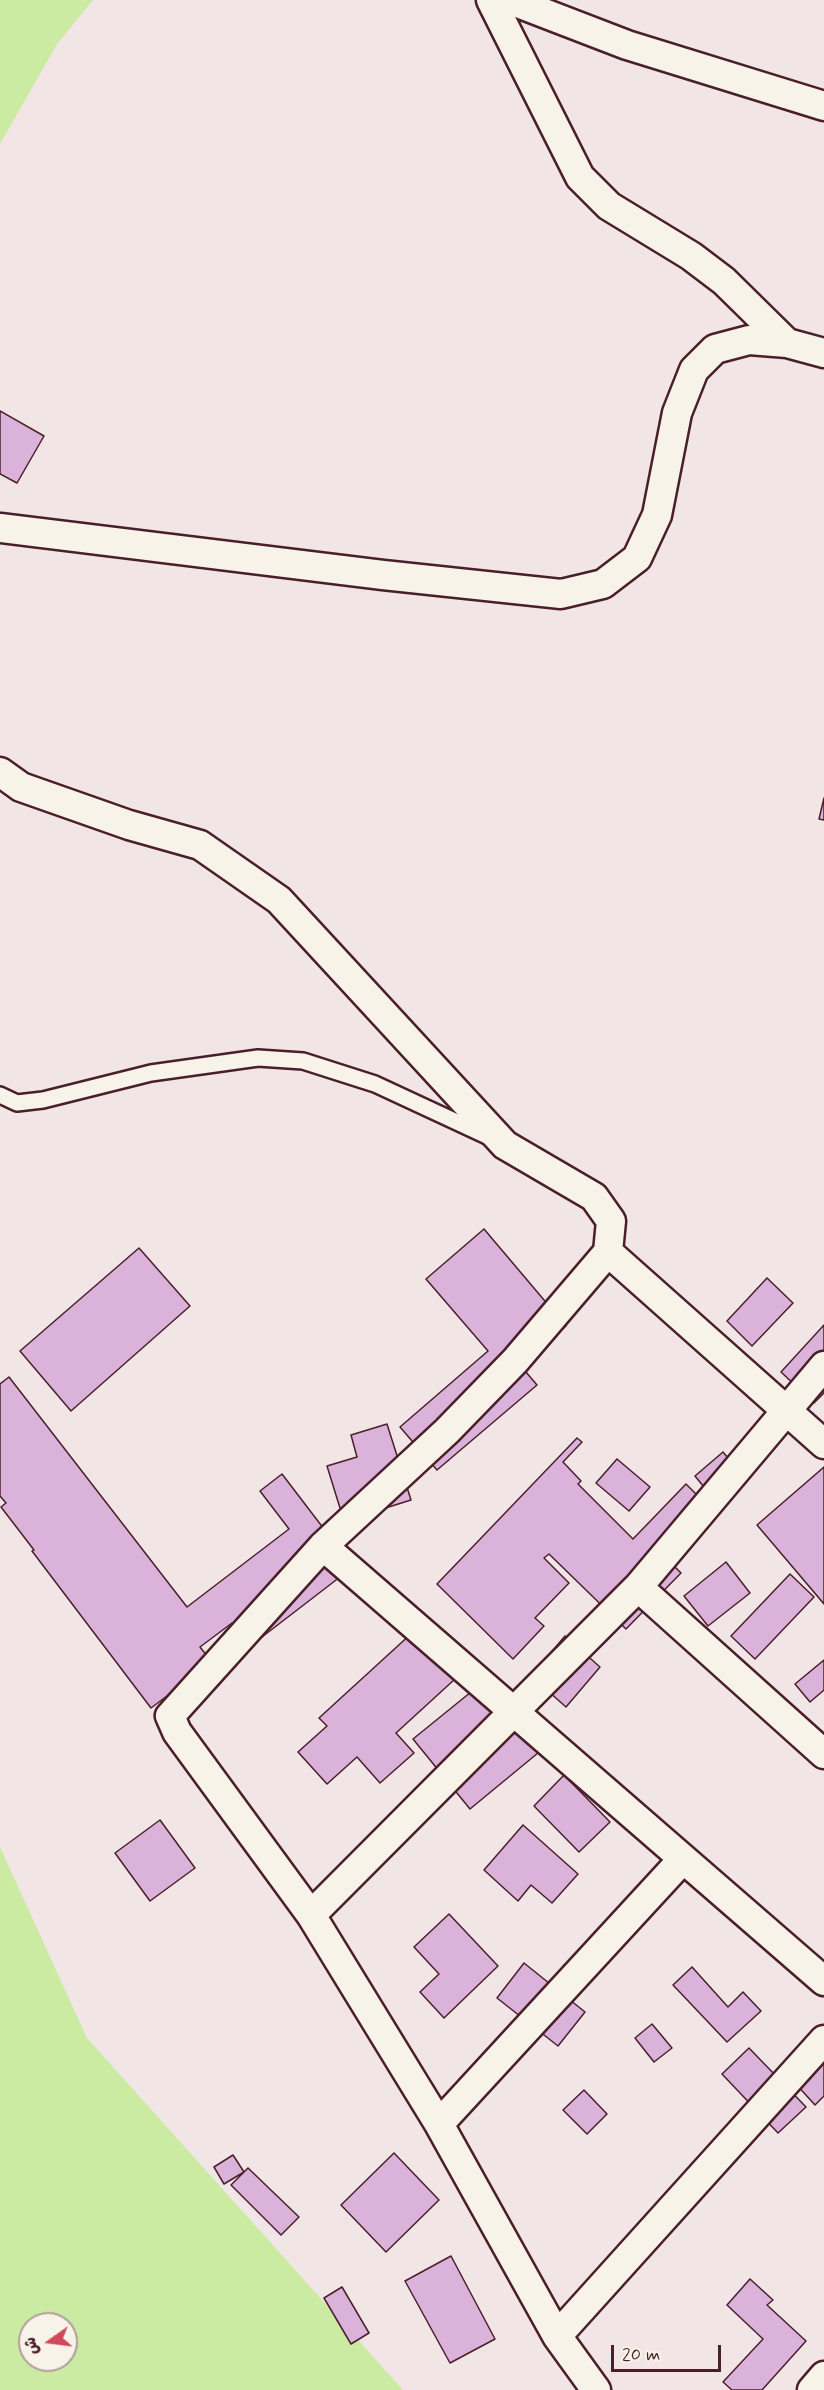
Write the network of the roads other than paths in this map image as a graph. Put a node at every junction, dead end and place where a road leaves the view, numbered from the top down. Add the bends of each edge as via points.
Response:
1 (491, 0) edge
2 (510, 0) edge
3 (824, 106) edge
4 (787, 343) junction
5 (824, 353) edge
6 (0, 528) edge
7 (0, 772) edge
8 (0, 1095) edge
9 (505, 1145) junction
10 (608, 1251) junction
11 (824, 1366) edge
12 (786, 1410) junction
13 (824, 1444) edge
14 (323, 1546) junction
15 (638, 1587) junction
16 (514, 1712) junction
17 (824, 1754) edge
18 (683, 1859) junction
19 (311, 1915) junction
20 (824, 1982) edge
21 (824, 2040) edge
22 (439, 2124) junction
23 (557, 2336) junction
24 (824, 2376) edge
25 (596, 2390) edge
26 (812, 2390) edge

1 - 4 street via 580,177 609,206 724,281
2 - 3 street via 627,45
4 - 5 street
4 - 6 street via 749,340 715,349 694,370 677,413 657,515 637,558 603,584 561,594
7 - 9 street via 21,787 200,845 279,900
8 - 9 lane via 17,1103 162,1072 258,1058 303,1061 375,1084
9 - 10 street via 594,1197 611,1221
10 - 12 street
10 - 14 street via 515,1361
11 - 12 street
12 - 13 street
12 - 15 street
14 - 16 street
14 - 19 street via 170,1716 177,1732
15 - 16 street
15 - 17 street
16 - 18 street
16 - 19 street
18 - 20 street
18 - 22 street
19 - 22 street
21 - 23 street
22 - 23 street
23 - 25 street
24 - 26 street

